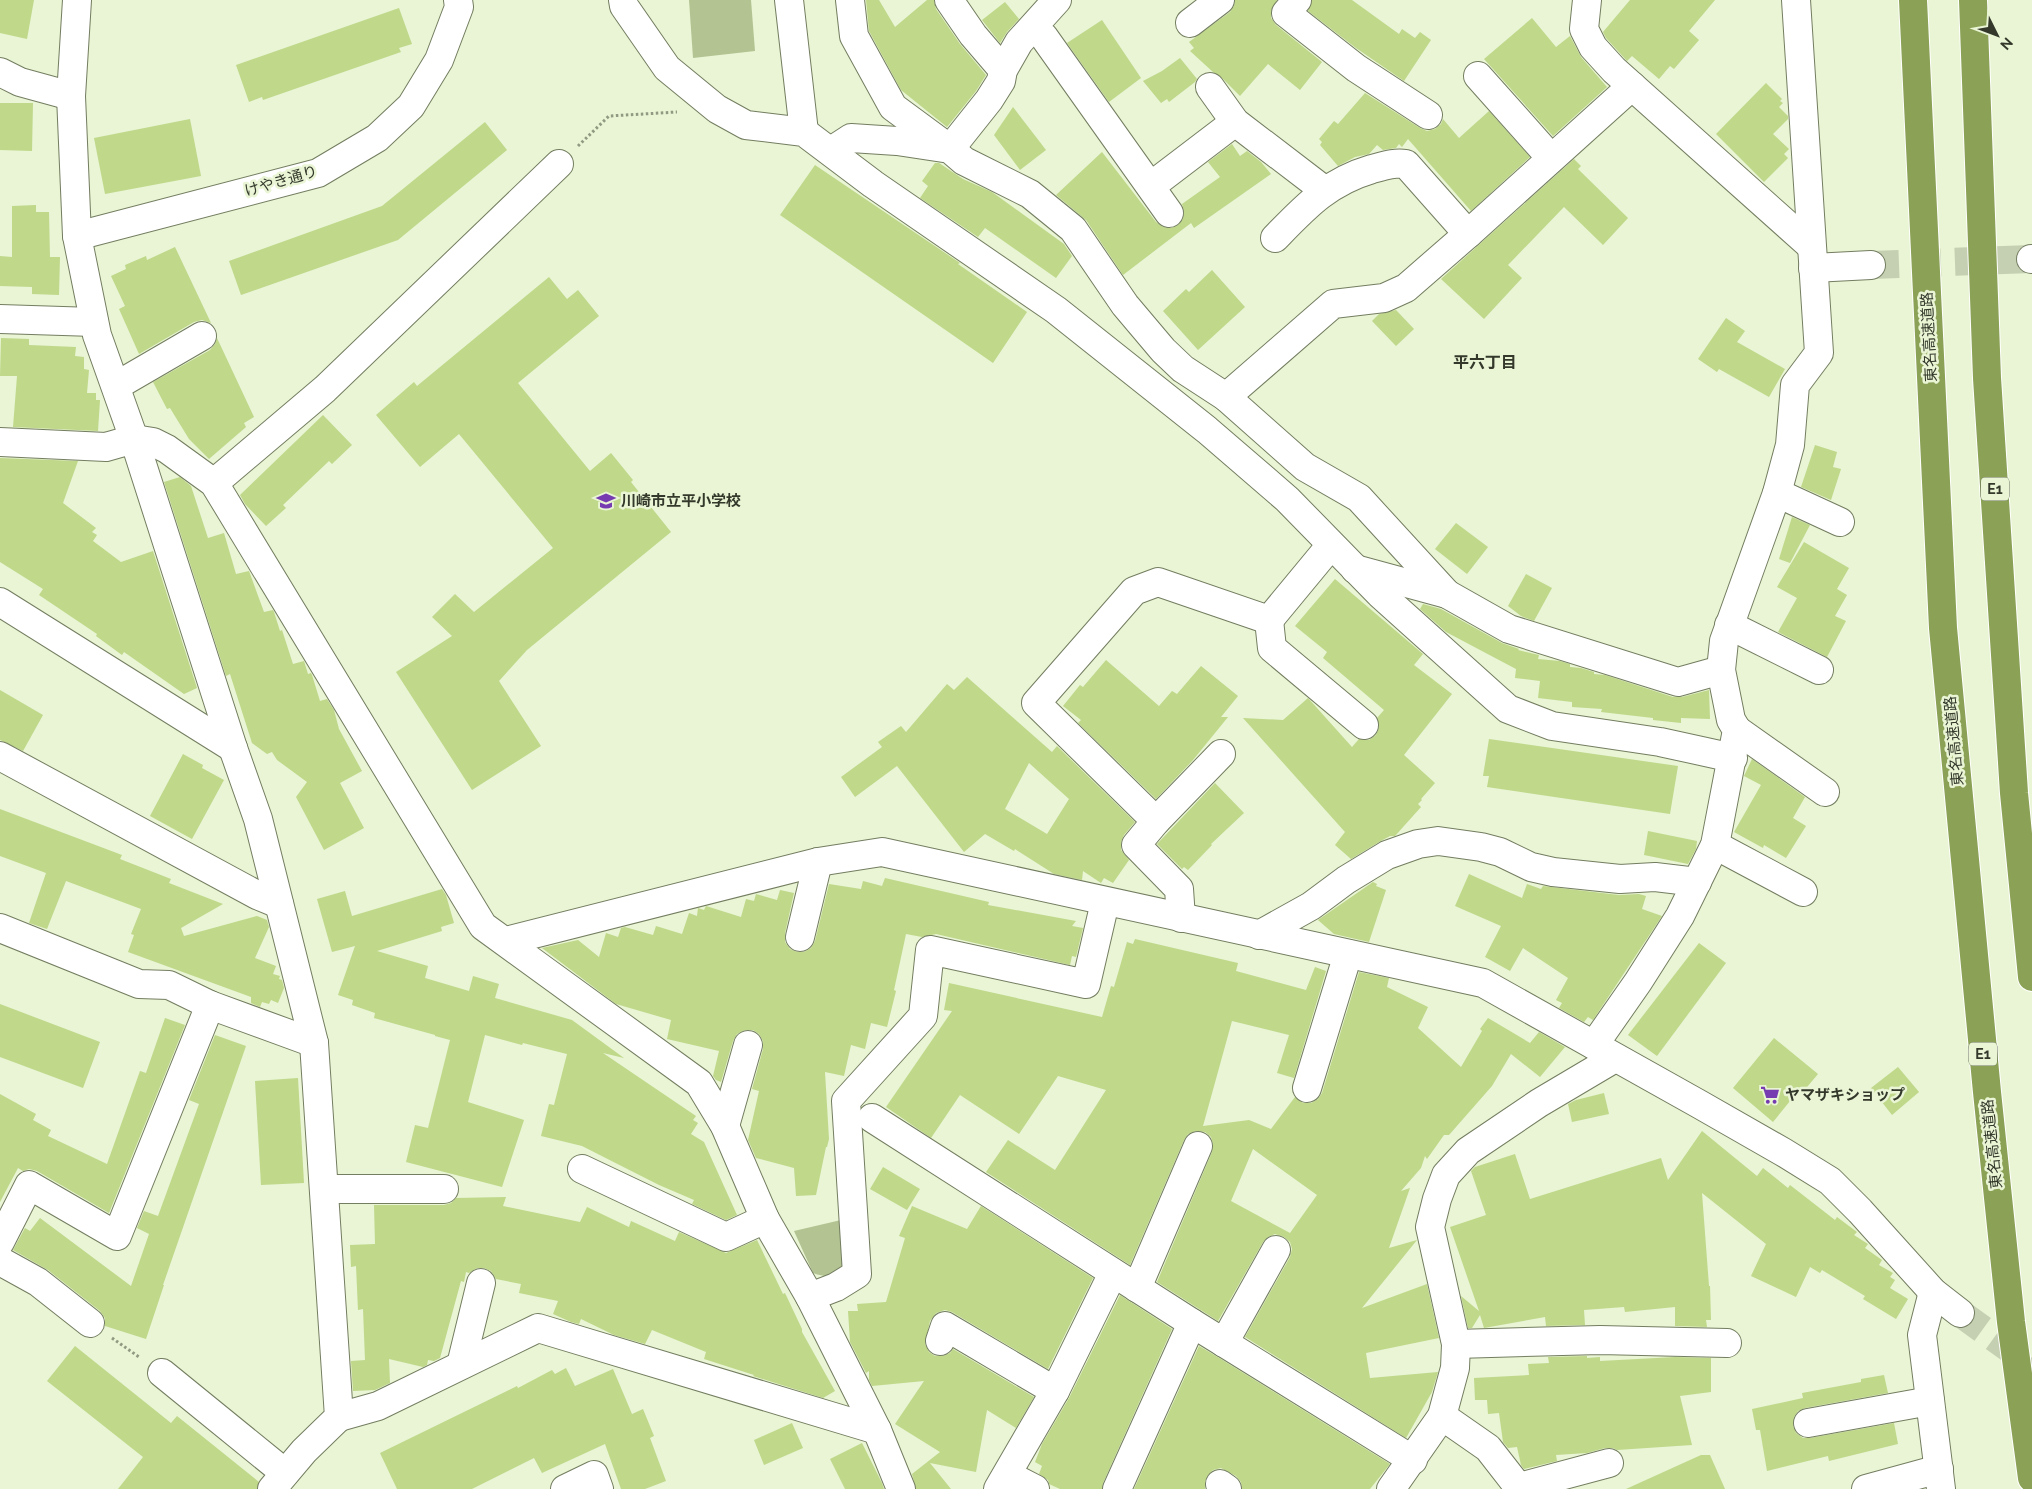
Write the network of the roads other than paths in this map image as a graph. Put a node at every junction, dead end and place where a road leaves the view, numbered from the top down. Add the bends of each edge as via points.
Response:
1 (77, 0) edge
2 (458, 0) edge
3 (622, 0) edge
4 (789, 0) edge
5 (850, 0) edge
6 (949, 0) edge
7 (1057, 0) edge
8 (1220, 0) edge
9 (1297, 0) edge
10 (1587, 0) edge
11 (1796, 0) edge
12 (1913, 0) edge
13 (1973, 0) edge
14 (1190, 23) dead end
15 (1044, 37) dead end
16 (1003, 70) junction
17 (0, 72) edge
18 (1478, 76) dead end
19 (1632, 86) junction
20 (1210, 87) dead end
21 (71, 96) junction
22 (1428, 115) dead end
23 (1236, 122) junction
24 (804, 132) junction
25 (950, 149) junction
26 (831, 151) junction
27 (1551, 158) junction
28 (559, 164) road end
29 (1151, 186) junction
30 (1324, 190) junction
31 (1169, 213) dead end
32 (1468, 234) junction
33 (77, 236) junction
34 (1275, 238) dead end
35 (1812, 257) junction
36 (1871, 265) tunnel mouth
37 (0, 319) edge
38 (94, 322) junction
39 (202, 336) dead end
40 (116, 386) junction
41 (1226, 397) junction
42 (134, 439) junction
43 (0, 442) edge
44 (214, 483) junction
45 (1777, 493) junction
46 (1840, 522) dead end
47 (1331, 545) junction
48 (1355, 569) junction
49 (1447, 594) junction
50 (0, 602) edge
51 (1270, 620) junction
52 (1729, 625) junction
53 (1721, 670) junction
54 (1819, 670) dead end
55 (1364, 725) dead end
56 (1737, 730) junction
57 (233, 748) junction
58 (1221, 754) dead end
59 (0, 756) edge
60 (1733, 758) junction
61 (1825, 792) dead end
62 (1156, 821) junction
63 (1716, 845) junction
64 (818, 862) junction
65 (1697, 882) junction
66 (1803, 892) dead end
67 (1105, 902) junction
68 (279, 904) junction
69 (1181, 918) junction
70 (0, 928) edge
71 (1259, 935) junction
72 (800, 938) dead end
73 (506, 941) junction
74 (1348, 954) junction
75 (2032, 977) edge
76 (210, 1006) junction
77 (314, 1043) junction
78 (748, 1045) dead end
79 (1605, 1051) junction
80 (1307, 1088) dead end
81 (872, 1118) dead end
82 (725, 1126) junction
83 (1198, 1146) dead end
84 (582, 1169) dead end
85 (324, 1189) junction
86 (444, 1189) dead end
87 (765, 1219) junction
88 (0, 1242) edge
89 (1276, 1250) dead end
90 (0, 1261) edge
91 (1113, 1273) junction
92 (481, 1283) dead end
93 (1137, 1288) junction
94 (1933, 1292) junction
95 (810, 1298) junction
96 (1960, 1313) tunnel mouth
97 (90, 1322) road end
98 (1192, 1323) junction
99 (940, 1341) dead end
100 (1224, 1343) junction
101 (1727, 1343) dead end
102 (1456, 1344) junction
103 (461, 1365) junction
104 (162, 1373) road end
105 (1055, 1391) junction
106 (1930, 1401) junction
107 (1442, 1416) junction
108 (339, 1418) junction
109 (1808, 1423) dead end
110 (877, 1430) junction
111 (1413, 1460) junction
112 (1609, 1463) dead end
113 (2032, 1478) edge
114 (1940, 1479) edge
115 (278, 1481) edge
116 (1003, 1482) edge
117 (1520, 1488) edge
118 (565, 1489) edge
119 (599, 1489) edge
120 (901, 1489) edge
121 (1035, 1489) edge
122 (1117, 1489) edge
123 (1391, 1489) edge
124 (1866, 1489) edge

1 - 21 street
2 - 33 street, けやき通り via 458,8 434,68 411,106 377,138 318,173
3 - 24 street via 667,68 717,109 746,125
4 - 24 street
5 - 25 street via 854,36 893,108
6 - 16 street
7 - 16 street via 1019,42
8 - 14 street
9 - 22 street via 1286,13 1356,68
10 - 19 street via 1584,29 1593,48
11 - 35 street
12 - 113 highway, 東名高速道路 / E1 via 1943,628 2011,1322
13 - 75 highway, E1 via 1987,378 2014,793
15 - 29 street
16 - 25 street via 1001,81 989,100
17 - 21 street via 20,82
18 - 27 street
19 - 27 street
19 - 35 street
20 - 23 street
21 - 33 street
23 - 29 street
23 - 30 street
24 - 26 street
25 - 26 street via 851,138
25 - 41 street via 964,161 1030,194 1072,229 1125,305 1163,350 1183,369
26 - 47 street via 873,184 1056,310 1207,430 1287,499
27 - 32 street
28 - 44 street via 324,389
29 - 31 street
30 - 32 street via 1356,174 1395,162 1406,164
30 - 34 street
32 - 41 street via 1406,288 1384,298 1333,304
33 - 38 street
35 - 36 street
35 - 45 street via 1819,352 1795,385 1790,445
37 - 38 street
38 - 40 street
39 - 40 street
40 - 42 street
41 - 49 street via 1305,467 1358,498
42 - 43 street via 106,447
42 - 44 street via 153,442 167,449
42 - 57 street
44 - 73 street via 484,926
45 - 46 street
45 - 52 street
47 - 48 street
47 - 51 street
48 - 49 street
48 - 60 street via 1508,709 1552,726 1660,742
49 - 53 street via 1509,629 1678,682
50 - 57 street
51 - 55 street via 1272,648
51 - 62 street via 1158,582 1134,590 1036,703
52 - 53 street
52 - 54 street
53 - 56 street via 1731,720
56 - 60 street
56 - 61 street
57 - 68 street via 258,819
58 - 62 street
59 - 68 street via 256,895
60 - 63 street
62 - 69 street via 1136,845 1179,889
63 - 65 street
63 - 66 street
64 - 67 street via 882,852
64 - 72 street
64 - 73 street
65 - 71 street via 1553,872 1531,867 1500,852 1438,841 1386,855 1311,906
65 - 79 street via 1680,916 1638,982
67 - 69 street
67 - 95 street via 1086,984 930,950 923,1016 846,1101 857,1274
68 - 77 street
69 - 71 street
70 - 76 street via 139,984 169,985
71 - 74 street
73 - 82 street via 699,1083
74 - 79 street via 1483,983
74 - 80 street
76 - 77 street
76 - 88 street via 117,1236 29,1185
77 - 85 street
78 - 82 street
79 - 94 street via 1830,1181
79 - 102 street via 1539,1103 1468,1151 1446,1176 1430,1227
81 - 91 street
82 - 87 street
83 - 93 street
84 - 87 street via 726,1237
85 - 86 street
85 - 108 street
87 - 95 street
89 - 100 street
90 - 97 street via 38,1282
91 - 93 street
91 - 105 street
92 - 103 street
93 - 98 street
94 - 96 street
94 - 106 street via 1922,1335
95 - 110 street
98 - 100 street
98 - 122 street
99 - 105 street via 945,1326
100 - 111 street
101 - 102 street via 1600,1340
102 - 107 street via 1455,1368
103 - 108 street via 378,1406
103 - 110 street via 538,1328
104 - 115 street
105 - 116 street
106 - 109 street
106 - 114 street
107 - 111 street
107 - 117 street via 1488,1448
108 - 115 street
110 - 120 street
111 - 123 street
112 - 117 street
114 - 124 street
116 - 121 street
118 - 119 street via 594,1476

